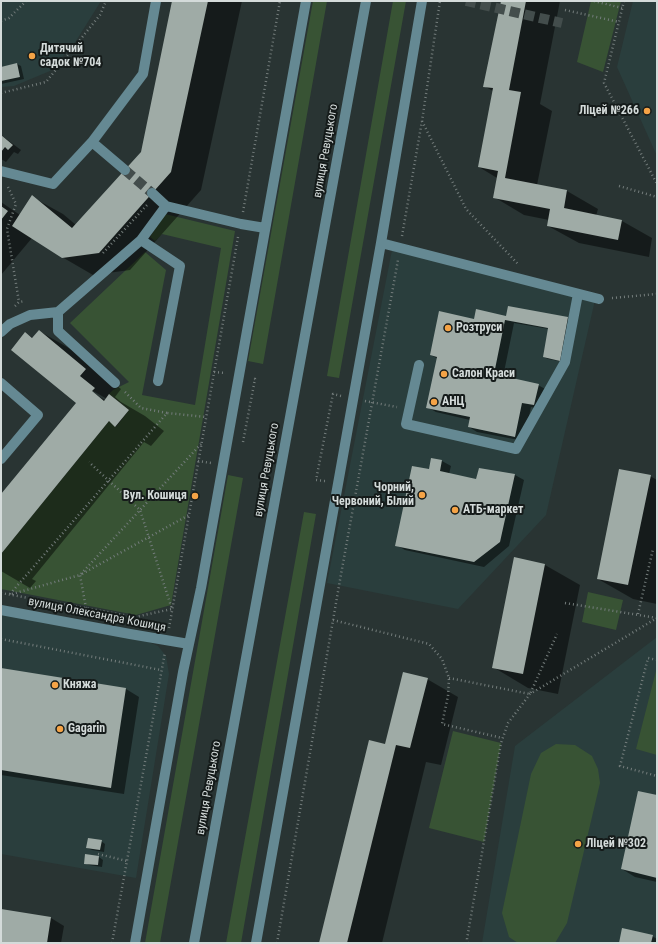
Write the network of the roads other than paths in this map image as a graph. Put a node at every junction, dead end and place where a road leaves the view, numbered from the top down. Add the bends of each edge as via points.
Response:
1 (156, 1) edge
2 (306, 1) edge
3 (366, 1) edge
4 (422, 1) edge
5 (92, 142) junction
6 (125, 170) tunnel mouth
7 (1, 171) edge
8 (152, 193) tunnel mouth
9 (166, 206) junction
10 (265, 228) junction
11 (141, 240) junction
12 (380, 243) junction
13 (578, 294) junction
14 (599, 299) road end
15 (58, 312) junction
16 (1, 332) edge
17 (419, 365) dead end
18 (158, 382) dead end
19 (1, 383) edge
20 (115, 383) road end
21 (1, 459) edge
22 (1, 610) edge
23 (189, 644) junction
24 (135, 943) edge
25 (194, 943) edge
26 (256, 943) edge

1 - 5 street via 143,74
2 - 10 street
3 - 25 street, вулиця Ревуцького
4 - 12 street
5 - 6 street
5 - 7 street via 53,184
8 - 9 street
9 - 10 street
9 - 11 street
10 - 23 street
11 - 15 street
11 - 18 street via 180,266
12 - 13 street
12 - 26 street
13 - 14 street
13 - 17 street via 565,362 516,449 406,424
15 - 16 street via 30,315 10,324
15 - 20 street via 58,331
19 - 21 street via 38,415
22 - 23 street, вулиця Олександра Кошиця
23 - 24 street

